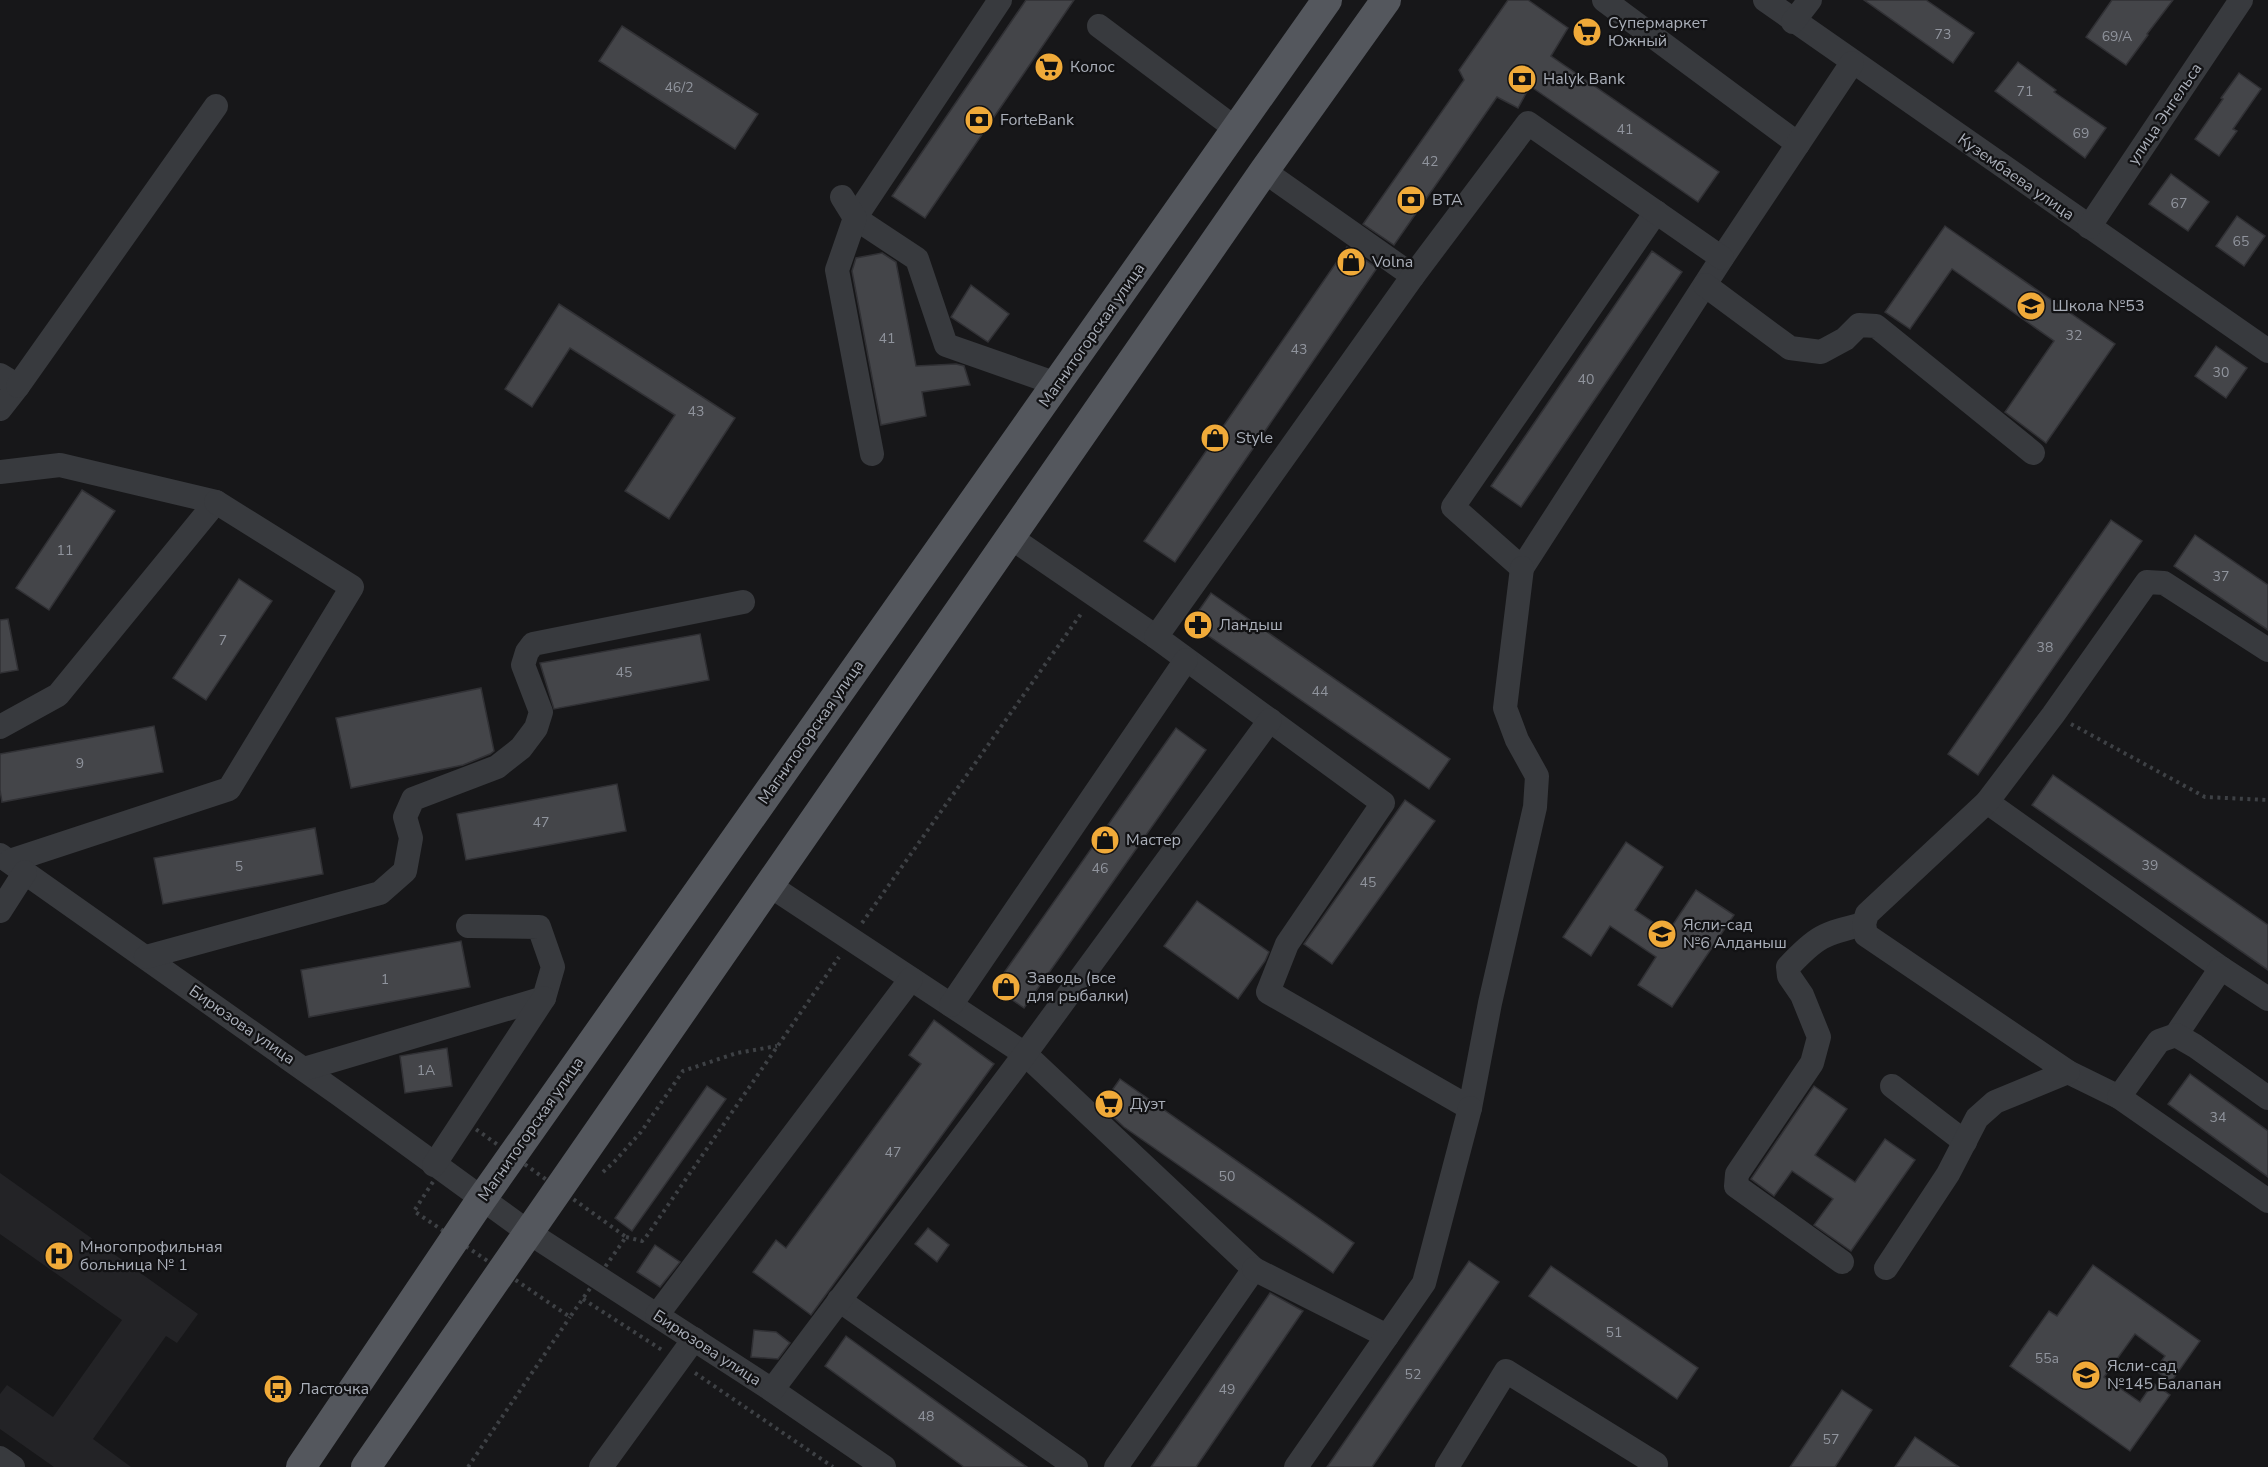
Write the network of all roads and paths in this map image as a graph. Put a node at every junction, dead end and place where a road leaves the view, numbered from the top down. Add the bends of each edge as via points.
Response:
1 (1000, 0) edge
2 (1327, 0) edge
3 (1386, 0) edge
4 (1765, 0) edge
5 (1810, 0) edge
6 (2241, 0) edge
7 (1608, 1) edge
8 (1793, 22) junction
9 (1099, 26) dead end
10 (1852, 63) junction
11 (216, 106) dead end
12 (1236, 129) junction
13 (1798, 144) junction
14 (1264, 171) junction
15 (842, 197) dead end
16 (1656, 212) junction
17 (855, 218) junction
18 (2089, 227) junction
19 (1722, 258) junction
20 (1413, 276) junction
21 (1705, 285) junction
22 (2268, 351) edge
23 (9, 381) edge
24 (1057, 384) junction
25 (0, 409) edge
26 (2033, 453) dead end
27 (872, 454) dead end
28 (0, 472) edge
29 (216, 502) junction
30 (1010, 537) junction
31 (1522, 568) junction
32 (743, 602) dead end
33 (1156, 637) junction
34 (2268, 650) edge
35 (1186, 660) junction
36 (2053, 715) junction
37 (1270, 720) junction
38 (0, 727) edge
39 (2268, 800) edge
40 (1987, 802) junction
41 (11, 863) edge
42 (769, 885) junction
43 (0, 911) edge
44 (1864, 924) junction
45 (468, 926) dead end
46 (146, 957) junction
47 (2221, 968) junction
48 (911, 979) junction
49 (544, 998) junction
50 (2268, 999) edge
51 (951, 1005) junction
52 (2175, 1035) junction
53 (778, 1046) dead end
54 (1025, 1054) junction
55 (304, 1070) junction
56 (2068, 1072) junction
57 (1892, 1086) dead end
58 (2119, 1098) junction
59 (2268, 1098) edge
60 (1470, 1108) junction
61 (1965, 1142) junction
62 (434, 1165) junction
63 (597, 1176) dead end
64 (584, 1194) dead end
65 (481, 1200) junction
66 (2268, 1201) edge
67 (578, 1203) dead end
68 (528, 1232) junction
69 (1842, 1262) dead end
70 (1886, 1268) dead end
71 (1254, 1269) junction
72 (583, 1299) dead end
73 (839, 1300) junction
74 (657, 1315) junction
75 (570, 1317) dead end
76 (1387, 1336) junction
77 (694, 1339) junction
78 (678, 1361) junction
79 (772, 1390) junction
80 (0, 1458) edge
81 (1656, 1464) dead end
82 (13, 1467) edge
83 (301, 1467) edge
84 (366, 1467) edge
85 (468, 1467) edge
86 (602, 1467) edge
87 (833, 1467) edge
88 (884, 1467) edge
89 (1076, 1467) edge
90 (1116, 1467) edge
91 (1296, 1467) edge
92 (1447, 1467) edge

1 - 17 street
2 - 12 main road, Магнитогорская улица
3 - 14 main road
4 - 8 street, Кузембаева улица
5 - 8 street
6 - 18 street, улица Энгельса
7 - 13 street
8 - 10 street, Кузембаева улица
9 - 12 street
10 - 13 street
10 - 18 street, Кузембаева улица
11 - 23 street
12 - 24 main road, Магнитогорская улица
13 - 19 street
14 - 20 street
14 - 30 main road
15 - 17 street
16 - 19 street
16 - 20 street via 1528,123
16 - 31 street via 1453,507
17 - 24 street via 917,259 946,345
17 - 27 street via 837,270
18 - 22 street, Кузембаева улица
19 - 21 street
20 - 33 street
21 - 26 street via 1790,348 1821,352 1859,326 1876,326
21 - 31 street
23 - 25 street
24 - 65 main road, Магнитогорская улица
28 - 29 street via 60,465
29 - 38 street via 58,694
29 - 41 street via 352,587 228,789
30 - 33 street
30 - 42 main road
31 - 60 street via 1505,708 1537,776 1535,807
32 - 46 street via 532,644 523,665 541,712 537,728 521,748 497,767 413,800 405,817 411,838 405,871 380,892
33 - 35 street
34 - 36 street via 2164,583 2146,582
35 - 37 street
35 - 51 street
36 - 39 path via 2205,797
36 - 40 street
37 - 54 street
37 - 60 street via 1383,804 1287,944 1268,992
40 - 44 street via 1867,914
40 - 47 street
41 - 43 street
41 - 46 street, Бирюзова улица
42 - 48 street
42 - 68 main road
44 - 56 street via 1866,934
44 - 69 street via 1827,933 1809,944 1788,967 1819,1037 1812,1063 1735,1180 1736,1185
45 - 49 street via 539,927 553,967
46 - 55 street, Бирюзова улица
47 - 50 street
47 - 52 street
48 - 51 street
48 - 74 street
49 - 55 street
49 - 62 street
51 - 54 street
52 - 58 street via 2159,1041
52 - 59 street
53 - 63 path via 737,1053 683,1071 641,1132
54 - 71 street
54 - 73 street
55 - 62 street, Бирюзова улица
56 - 58 street
56 - 61 street via 1995,1102 1977,1118
57 - 61 street
58 - 66 street
60 - 76 street via 1424,1283
61 - 70 street
62 - 65 street, Бирюзова улица
64 - 67 path
65 - 68 street, Бирюзова улица
65 - 83 main road, Магнитогорская улица
68 - 74 street, Бирюзова улица
68 - 84 main road
71 - 76 street
71 - 90 street
72 - 78 path
73 - 79 street
73 - 89 street
74 - 77 street, Бирюзова улица
75 - 85 path
76 - 91 street
77 - 78 street
77 - 79 street, Бирюзова улица
78 - 86 street
78 - 87 path
79 - 88 street, Бирюзова улица
80 - 82 street
81 - 92 street via 1506,1371

